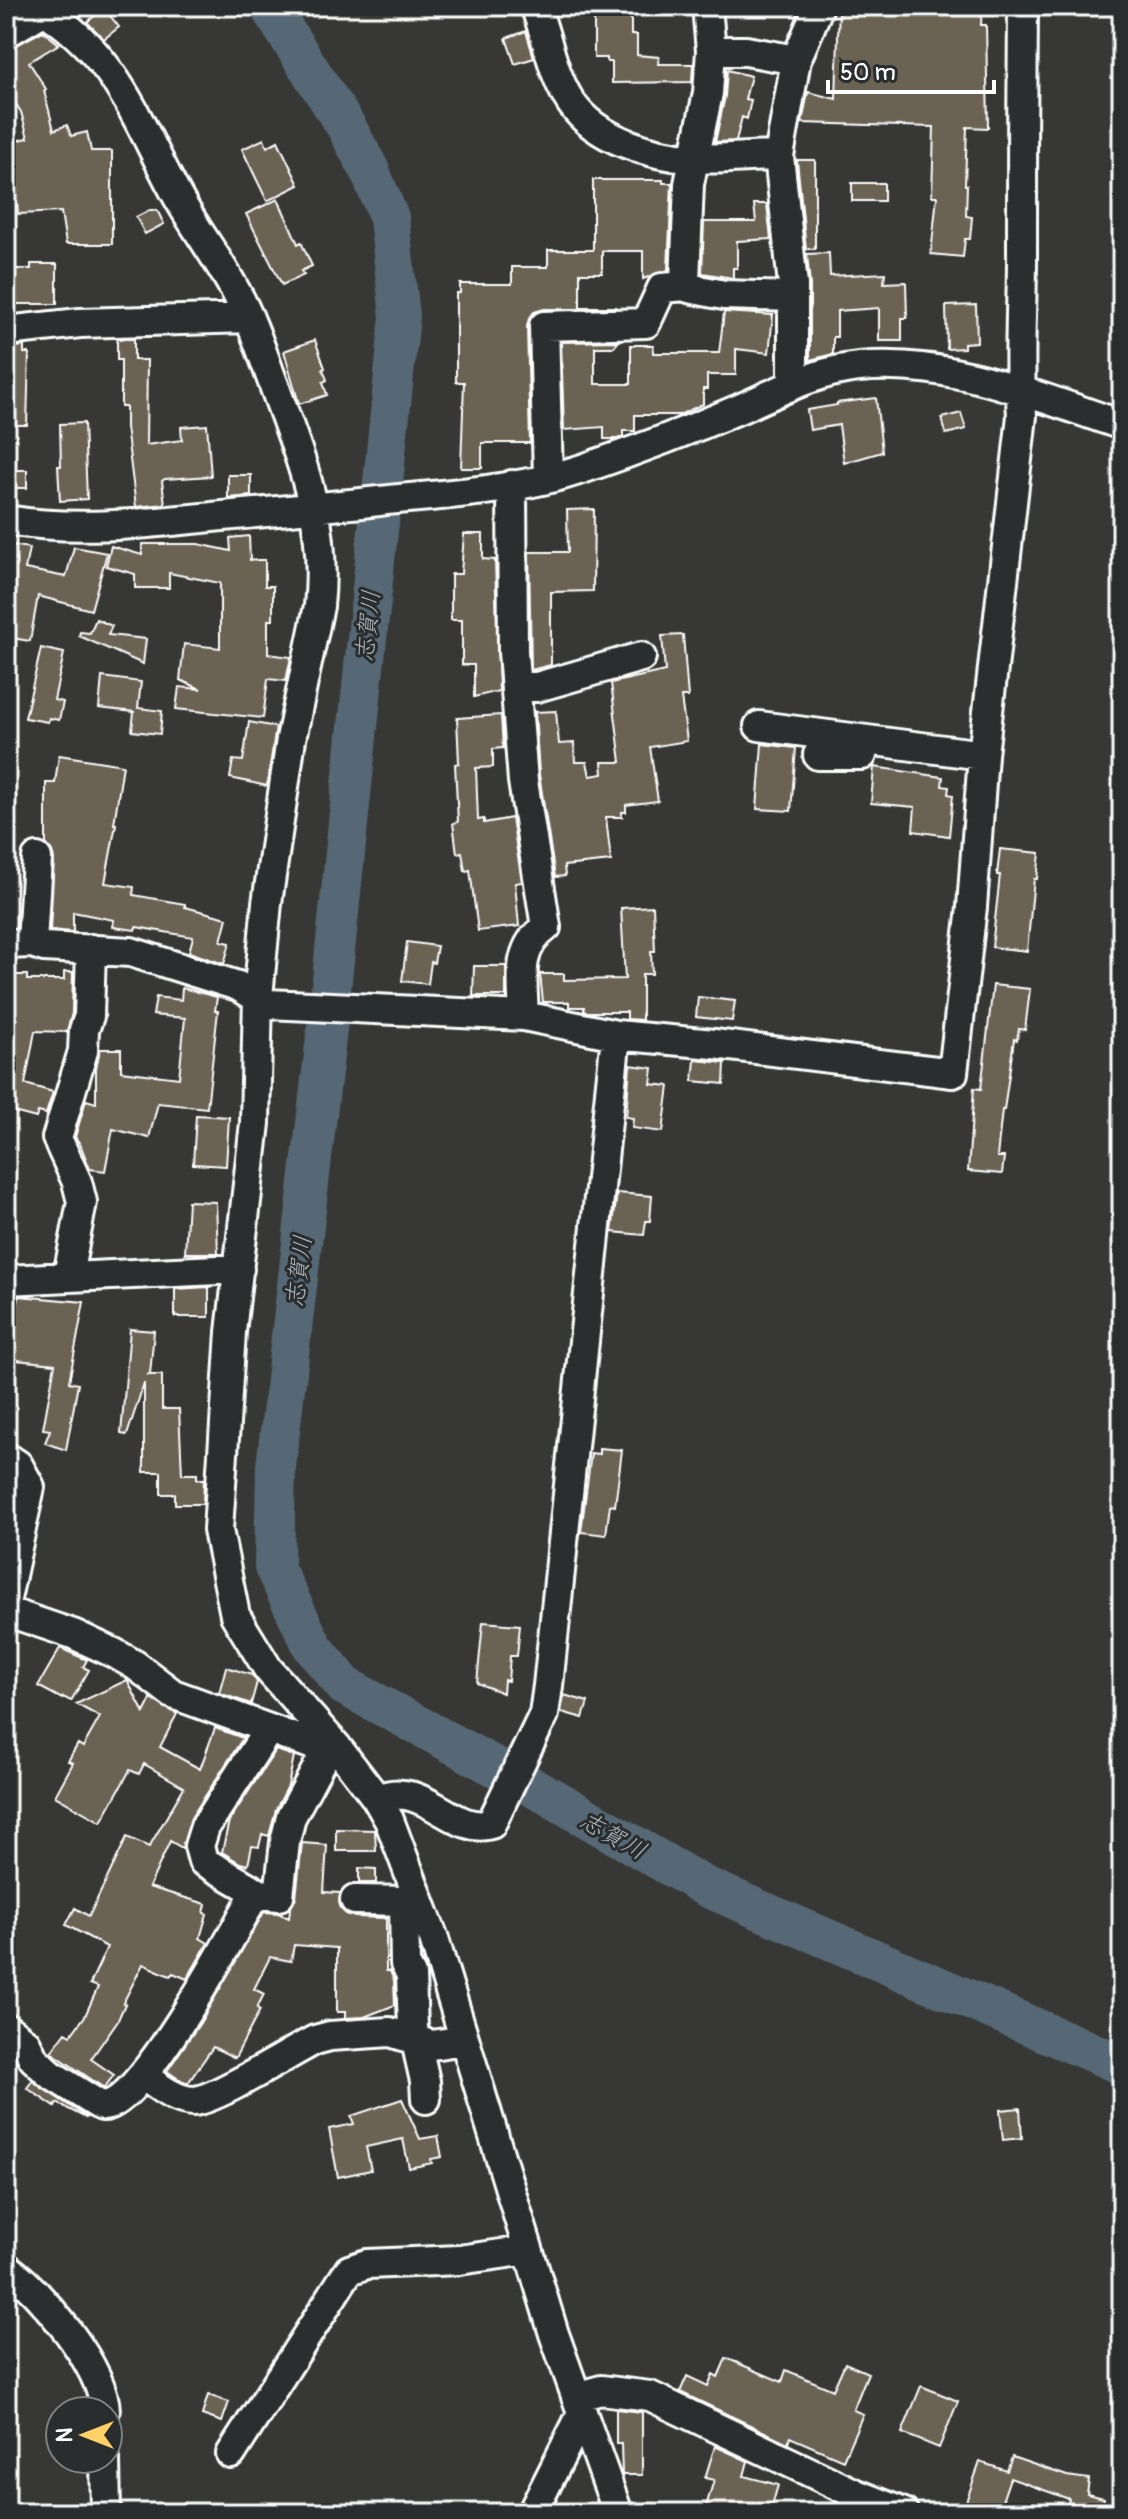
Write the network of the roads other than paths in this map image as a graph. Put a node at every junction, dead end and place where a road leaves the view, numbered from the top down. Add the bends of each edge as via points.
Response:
1 (535, 6) edge
2 (707, 6) edge
3 (819, 6) edge
4 (1023, 6) edge
5 (42, 8) edge
6 (6, 33) edge
7 (711, 51) junction
8 (796, 60) junction
9 (779, 156) junction
10 (693, 158) junction
11 (686, 286) junction
12 (793, 297) junction
13 (249, 318) junction
14 (6, 331) edge
15 (793, 385) junction
16 (1020, 391) junction
17 (1122, 425) edge
18 (548, 478) junction
19 (512, 485) junction
20 (326, 507) junction
21 (6, 520) edge
22 (641, 657) dead end
23 (516, 687) junction
24 (759, 726) dead end
25 (818, 755) dead end
26 (983, 762) junction
27 (37, 858) dead end
28 (19, 944) edge
29 (91, 949) junction
30 (263, 1000) junction
31 (524, 1016) junction
32 (616, 1035) junction
33 (239, 1269) junction
34 (68, 1276) junction
35 (6, 1280) edge
36 (6, 1457) edge
37 (6, 1599) edge
38 (6, 1606) edge
39 (269, 1729) junction
40 (332, 1748) junction
41 (377, 1799) junction
42 (260, 1894) junction
43 (411, 1899) junction
44 (355, 1900) dead end
45 (6, 2028) edge
46 (464, 2040) junction
47 (415, 2041) junction
48 (144, 2076) junction
49 (426, 2099) dead end
50 (528, 2250) junction
51 (6, 2267) edge
52 (102, 2395) edge
53 (579, 2406) junction
54 (231, 2454) dead end
55 (105, 2475) edge
56 (106, 2513) edge
57 (532, 2513) edge
58 (618, 2513) edge
59 (904, 2513) edge

1 - 10 street via 561,83 583,117 639,147
2 - 7 street
3 - 8 street
4 - 16 street
5 - 6 street
5 - 13 street via 82,39 117,80
7 - 8 street
7 - 10 street via 708,93
8 - 9 street
9 - 10 street
9 - 12 street
10 - 11 street
11 - 12 street via 712,294
11 - 18 street via 662,288 646,323 544,326
12 - 15 street
13 - 14 street via 80,323
13 - 20 street via 309,482
15 - 16 street via 837,370 896,366 966,375
15 - 18 street via 647,446
16 - 17 street
16 - 26 street via 1022,416
18 - 19 street
19 - 20 street
19 - 23 street
20 - 21 street via 108,527
20 - 30 street via 319,606 283,789
22 - 23 street via 537,687
23 - 31 street via 523,781 546,927 526,946
24 - 26 street
25 - 26 street
26 - 32 street via 953,1073
27 - 28 street
28 - 29 street
29 - 30 street via 151,957 238,986
29 - 34 street via 83,1051 57,1138 82,1202
30 - 31 street
30 - 33 street
31 - 32 street
32 - 41 street via 544,1714 491,1824 477,1826 405,1793
33 - 34 street
33 - 40 street via 218,1530 235,1615 268,1669
34 - 35 street
36 - 37 street via 18,1465 30,1487
38 - 39 street via 11,1613 114,1653 173,1694
39 - 40 street
39 - 42 street via 205,1827 199,1846 203,1861
40 - 41 street
40 - 42 street via 291,1817 279,1896
41 - 43 street via 389,1820
42 - 48 street
43 - 44 street
43 - 46 street via 434,1939
43 - 47 street via 405,1964 411,1975
45 - 48 street via 26,2043 50,2074 103,2106 112,2105
46 - 47 street via 444,2045
46 - 50 street
47 - 48 street via 390,2032 315,2040 195,2101 167,2092
47 - 49 street
50 - 53 street
50 - 54 street via 349,2270
51 - 52 street via 64,2326
53 - 57 street
53 - 58 street
53 - 59 street via 601,2390 650,2396
55 - 56 street

